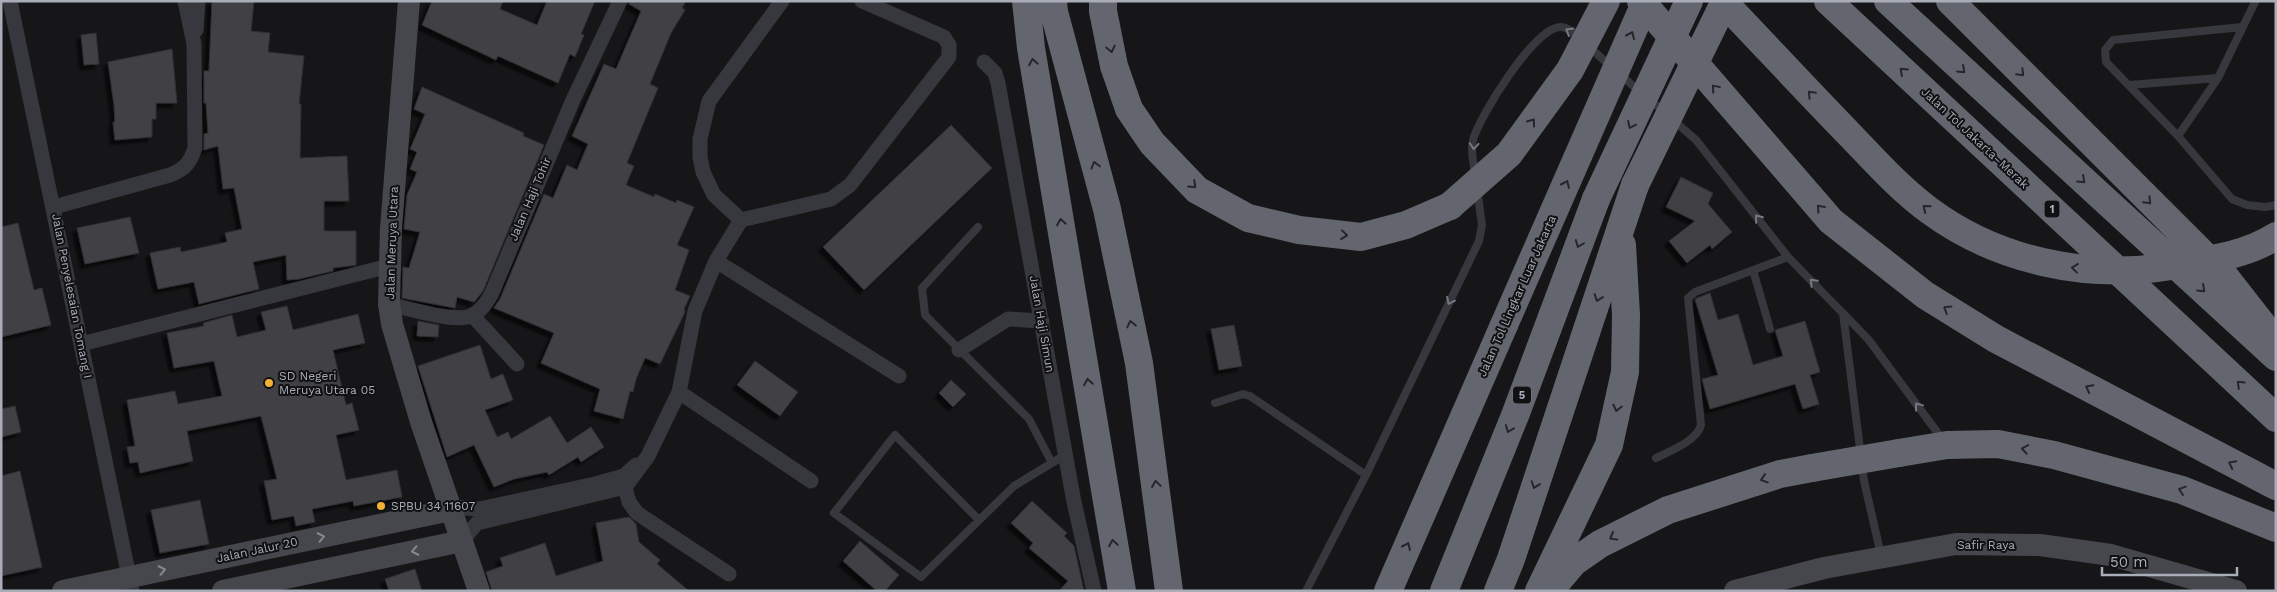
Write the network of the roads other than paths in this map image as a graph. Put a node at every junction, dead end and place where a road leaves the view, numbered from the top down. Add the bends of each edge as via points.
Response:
1 (10, 1) edge
2 (185, 1) edge
3 (198, 1) edge
4 (409, 1) edge
5 (620, 1) edge
6 (782, 1) edge
7 (862, 1) edge
8 (1026, 1) edge
9 (1053, 1) edge
10 (1103, 1) edge
11 (1606, 1) edge
12 (1641, 1) edge
13 (1646, 1) edge
14 (1689, 1) edge
15 (1828, 1) edge
16 (1888, 1) edge
17 (1950, 1) edge
18 (2255, 2) edge
19 (1727, 5) edge
20 (2242, 27) junction
21 (194, 44) junction
22 (984, 62) dead end
23 (2218, 78) junction
24 (2129, 85) junction
25 (2178, 136) junction
26 (2276, 205) edge
27 (54, 207) junction
28 (741, 220) junction
29 (1622, 226) junction
30 (978, 227) dead end
31 (2276, 236) edge
32 (1788, 256) junction
33 (716, 261) junction
34 (388, 266) junction
35 (1753, 270) junction
36 (389, 304) junction
37 (1843, 313) junction
38 (472, 316) junction
39 (1042, 321) junction
40 (1770, 329) dead end
41 (2276, 342) edge
42 (81, 344) junction
43 (959, 350) junction
44 (2276, 357) edge
45 (517, 364) dead end
46 (676, 372) dead end
47 (899, 376) dead end
48 (679, 392) junction
49 (1215, 403) dead end
50 (2276, 418) edge
51 (1947, 445) junction
52 (1067, 456) junction
53 (1656, 458) dead end
54 (1052, 462) junction
55 (1366, 475) junction
56 (811, 481) dead end
57 (2276, 486) edge
58 (625, 487) junction
59 (451, 509) junction
60 (979, 520) junction
61 (477, 523) junction
62 (2276, 528) edge
63 (462, 541) junction
64 (1881, 557) junction
65 (729, 574) dead end
66 (131, 584) edge
67 (2230, 590) edge
68 (63, 591) edge
69 (223, 591) edge
70 (479, 591) edge
71 (1094, 591) edge
72 (1122, 591) edge
73 (1169, 591) edge
74 (1306, 591) edge
75 (1388, 591) edge
76 (1444, 591) edge
77 (1498, 591) edge
78 (1538, 591) edge
79 (1550, 591) edge
80 (1735, 591) edge

1 - 27 street, Jalan Penyelesaian Tomang I
2 - 21 street
3 - 21 street
4 - 34 street, Jalan Meruya Utara
5 - 38 street, Jalan Haji Tohir via 573,100 491,294 483,308
6 - 28 street via 709,101 700,139 702,172 714,195
7 - 28 street via 944,37 949,45 949,57 840,194 831,199
72 -> 8 highway via 1031,48
73 -> 9 highway via 1139,363 1107,209
10 -> 11 highway, bridge via 1114,66 1129,108 1152,143 1197,190 1248,218 1299,230 1361,237 1406,225 1450,206 1509,154 1570,70
57 -> 12 highway via 1996,339 1924,295 1831,221
75 -> 13 highway, Jalan Tol Lingkar Luar Jakarta, bridge
14 -> 76 highway, 5, bridge via 1596,199 1516,413
50 -> 15 highway, Jalan Tol Jakarta–Merak / 1
16 -> 44 highway
17 -> 41 highway via 2222,273
18 - 20 lane
19 - 29 highway, bridge via 1635,185
31 -> 19 highway, bridge via 2220,258 2152,270 2075,269 2014,254 1972,237 1924,206 1890,176
20 - 23 lane
20 - 24 lane via 2113,40 2105,50 2106,62
21 - 27 street via 195,148 191,161 170,175
22 - 39 street, Jalan Haji Simun via 998,83
23 - 24 lane
23 - 25 lane
24 - 25 lane
25 - 26 lane via 2232,199 2247,205
27 - 42 street, Jalan Penyelesaian Tomang I
28 - 33 street
29 -> 77 highway
29 -> 78 highway via 1625,372 1609,445
30 - 43 lane via 922,288 925,316
32 - 35 lane
37 -> 32 lane
32 -> 55 lane via 1696,140 1570,30 1562,27 1550,29 1523,56 1495,97 1473,140 1481,233
33 - 47 street
33 - 48 street via 695,311
34 - 36 street, Jalan Meruya Utara
34 - 42 street
35 - 40 lane
35 - 53 lane via 1695,292 1687,300 1701,425 1688,440
36 - 38 street via 450,316
36 - 59 street, Jalan Meruya Utara via 421,422
51 -> 37 lane via 1868,339
37 - 64 lane via 1864,481
38 - 45 street
39 - 43 street via 1008,319
39 - 52 street, Jalan Haji Simun
42 - 66 street, Jalan Penyelesaian Tomang I
43 - 54 lane via 1029,420
46 - 59 street via 673,394 639,463 624,476 480,509
48 - 56 street
48 - 58 street via 648,456
49 - 55 lane via 1243,394 1250,396
62 -> 51 highway via 2182,490 2054,455 1998,444
51 -> 79 highway, bridge via 1780,474 1660,514 1600,544 1574,562
52 - 54 lane
52 - 71 street, Jalan Haji Simun
54 - 60 lane via 1014,486
55 - 74 lane
58 - 61 street
58 - 65 street via 629,502 637,513
59 - 61 street
59 - 63 street, Jalan Meruya Utara
66 -> 59 street, Jalan Jalur 20
60 - 60 lane via 921,577 834,513 895,435
61 - 63 street
63 -> 69 street
63 - 70 street, Jalan Meruya Utara
64 - 67 street, Safir Raya via 1956,544 2040,545 2111,555
64 - 80 street, Safir Raya
66 - 68 street, Jalan Jalur 20

